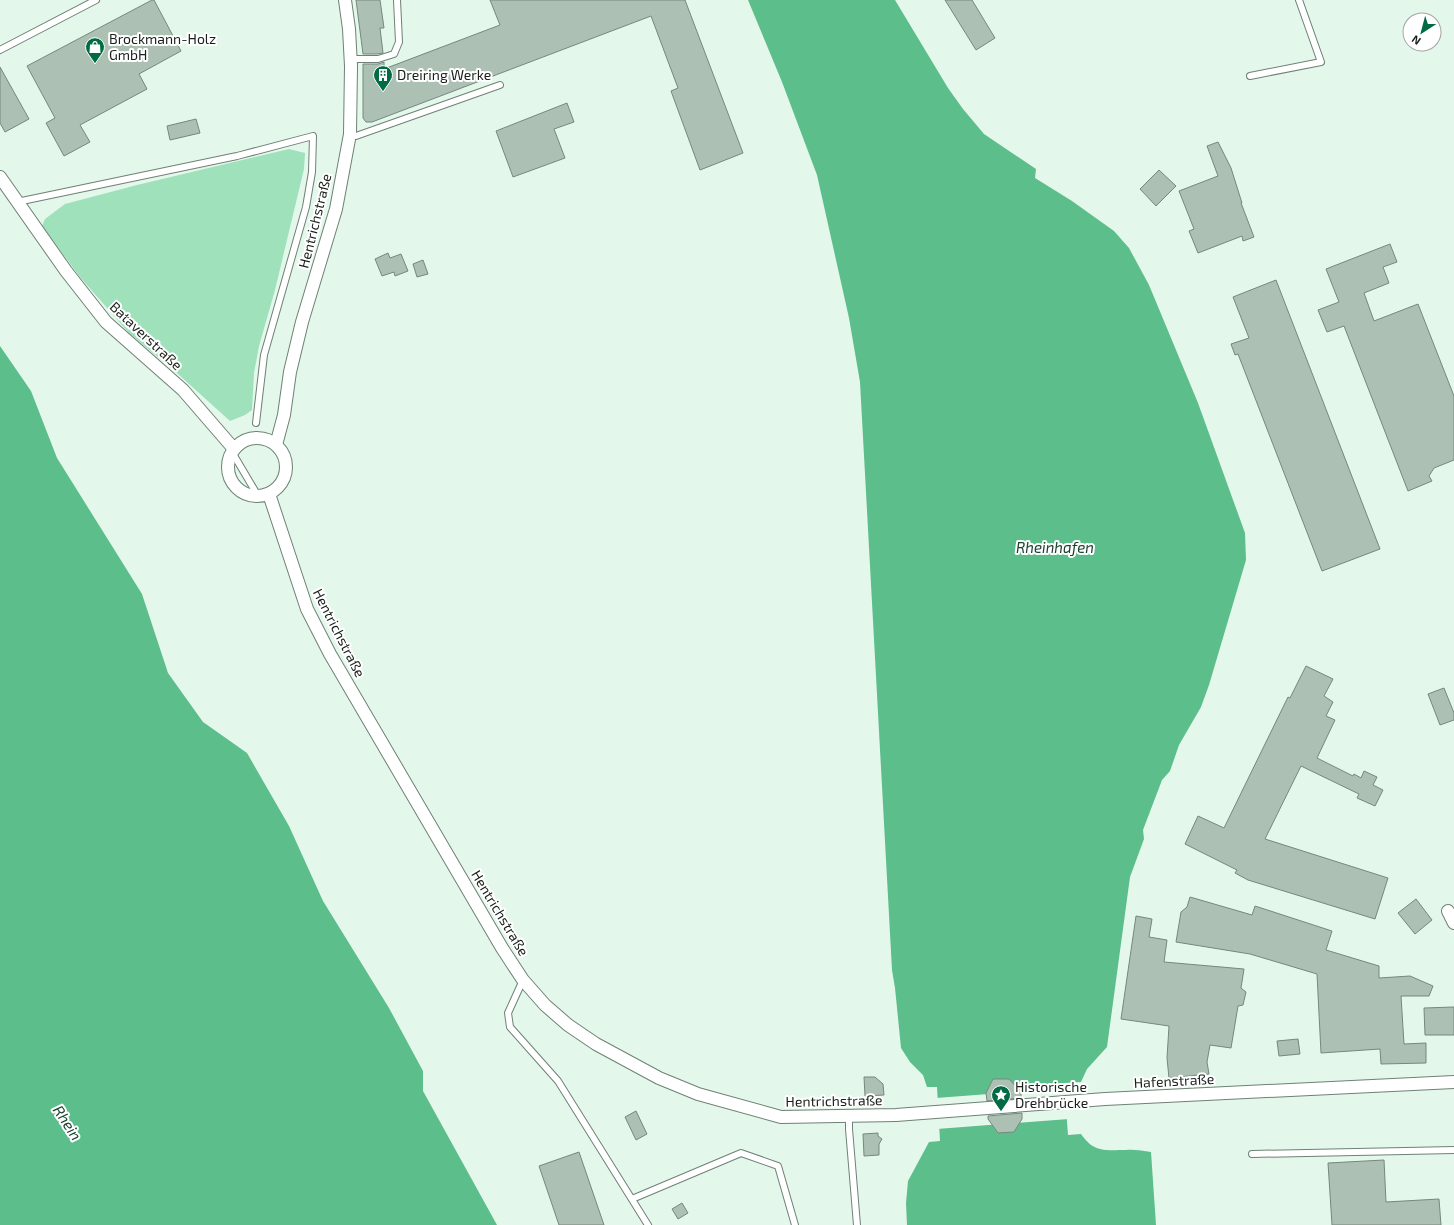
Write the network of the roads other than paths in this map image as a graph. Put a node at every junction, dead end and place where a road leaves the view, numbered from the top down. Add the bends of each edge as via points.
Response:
1 (96, 0) edge
2 (345, 0) edge
3 (397, 0) edge
4 (1299, 0) edge
5 (0, 50) edge
6 (351, 59) junction
7 (1250, 76) dead end
8 (500, 85) dead end
9 (350, 134) junction
10 (0, 177) edge
11 (17, 202) junction
12 (256, 423) dead end
13 (276, 445) junction
14 (233, 451) junction
15 (264, 495) junction
16 (1448, 911) dead end
17 (1454, 923) edge
18 (523, 980) junction
19 (1454, 1082) edge
20 (896, 1115) joint
21 (849, 1116) junction
22 (1454, 1150) edge
23 (1252, 1154) dead end
24 (632, 1199) junction
25 (648, 1225) edge
26 (795, 1225) edge
27 (857, 1225) edge

1 - 5 lane
2 - 6 street, Hentrichstraße
3 - 6 lane via 399,42 394,54 378,59
4 - 7 lane via 1321,62
6 - 9 street, Hentrichstraße
8 - 9 lane via 356,136
9 - 13 street, Hentrichstraße via 336,209 302,322
10 - 11 street, Bataverstraße
11 - 12 lane via 237,156 313,136 312,172 306,207 264,355
11 - 14 street, Bataverstraße via 106,322 183,390
13 - 14 street via 257,438 246,440
13 - 15 street via 284,457 286,470 277,488
14 - 15 street via 228,465 233,483 243,493 252,496
15 - 18 street, Hentrichstraße via 307,609 327,648
16 - 17 street
18 - 21 street, Hentrichstraße via 545,1005 596,1044 685,1089 781,1117
18 - 24 lane via 508,1013 510,1027 558,1081
19 - 20 street, Hafenstraße via 1105,1099
20 - 21 street, Hentrichstraße
21 - 27 lane
22 - 23 lane
24 - 25 lane
24 - 26 lane via 741,1153 778,1166

